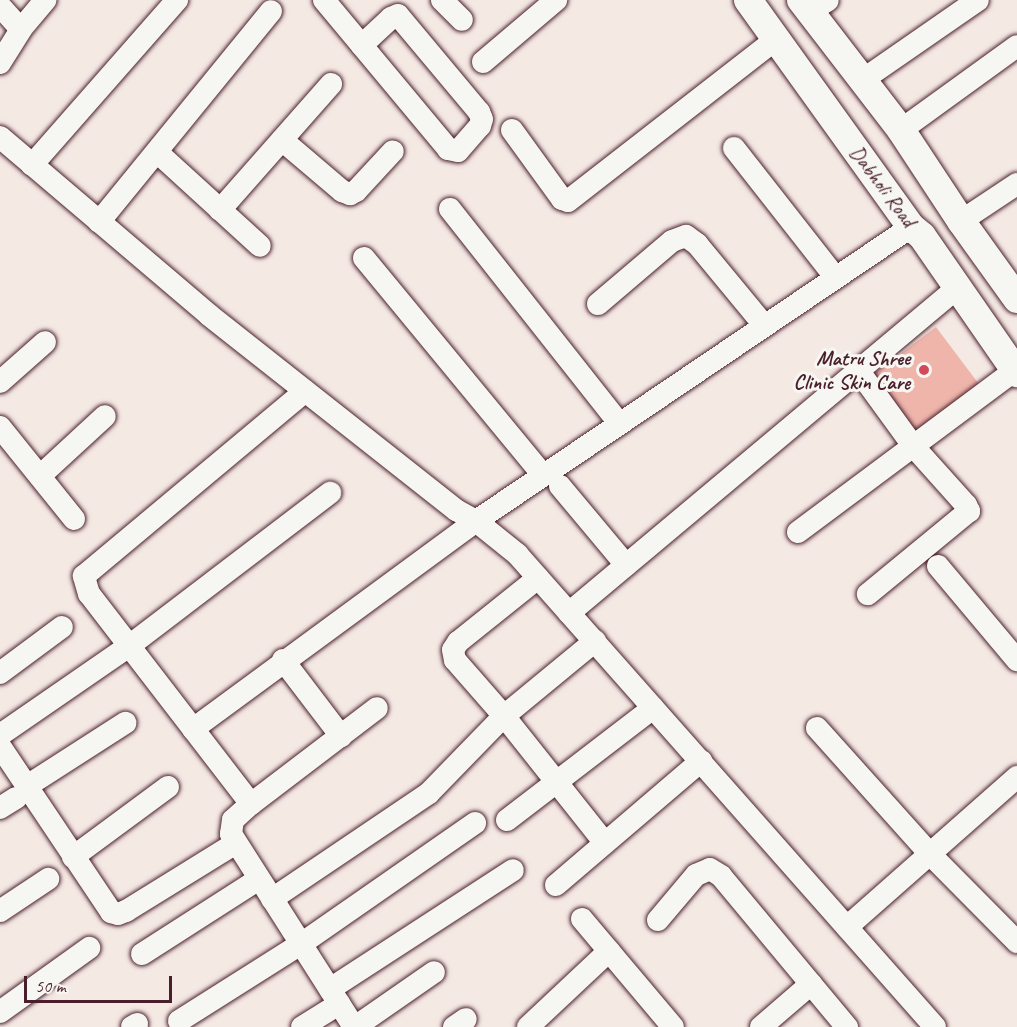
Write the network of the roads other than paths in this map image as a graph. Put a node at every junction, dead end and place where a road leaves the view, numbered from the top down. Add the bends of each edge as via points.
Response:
1 (45, 0) edge
2 (177, 0) edge
3 (442, 0) edge
4 (556, 0) edge
5 (748, 0) edge
6 (978, 0) edge
7 (328, 1) edge
8 (813, 4) edge
9 (0, 6) edge
10 (271, 11) dead end
11 (462, 20) dead end
12 (21, 29) junction
13 (776, 39) junction
14 (362, 45) junction
15 (1017, 46) edge
16 (483, 62) dead end
17 (0, 63) edge
18 (861, 81) junction
19 (331, 84) dead end
20 (512, 130) dead end
21 (901, 130) junction
22 (0, 137) edge
23 (282, 140) junction
24 (734, 148) dead end
25 (156, 152) junction
26 (393, 152) dead end
27 (32, 165) junction
28 (1017, 184) edge
29 (450, 209) dead end
30 (220, 210) junction
31 (961, 221) junction
32 (99, 222) junction
33 (911, 227) junction
34 (260, 246) dead end
35 (364, 258) dead end
36 (835, 277) junction
37 (957, 288) junction
38 (1017, 299) edge
39 (598, 304) dead end
40 (764, 325) junction
41 (45, 342) dead end
42 (858, 370) junction
43 (1016, 371) edge
44 (0, 382) edge
45 (305, 391) junction
46 (105, 416) dead end
47 (619, 423) junction
48 (0, 427) edge
49 (914, 447) junction
50 (40, 476) junction
51 (552, 480) junction
52 (330, 494) dead end
53 (74, 519) dead end
54 (476, 521) junction
55 (798, 532) dead end
56 (626, 565) junction
57 (938, 566) dead end
58 (538, 578) junction
59 (868, 594) dead end
60 (569, 613) junction
61 (62, 627) dead end
62 (595, 642) junction
63 (129, 646) junction
64 (283, 660) junction
65 (1017, 660) edge
66 (0, 673) edge
67 (377, 708) dead end
68 (653, 708) junction
69 (504, 716) junction
70 (125, 723) dead end
71 (193, 729) junction
72 (818, 729) dead end
73 (0, 735) edge
74 (341, 736) junction
75 (0, 746) edge
76 (701, 761) junction
77 (557, 782) junction
78 (168, 787) dead end
79 (1013, 788) edge
80 (14, 797) edge
81 (251, 804) junction
82 (507, 820) dead end
83 (475, 823) dead end
84 (236, 843) junction
85 (605, 843) junction
86 (930, 854) junction
87 (74, 857) junction
88 (513, 870) dead end
89 (48, 879) dead end
90 (260, 879) junction
91 (556, 885) dead end
92 (272, 899) junction
93 (0, 911) edge
94 (582, 919) dead end
95 (658, 920) dead end
96 (847, 927) junction
97 (1017, 942) edge
98 (301, 944) junction
99 (89, 948) dead end
100 (609, 951) junction
101 (142, 954) dead end
102 (434, 972) dead end
103 (811, 984) junction
104 (334, 996) junction
105 (0, 1012) edge
106 (179, 1021) dead end
107 (302, 1027) edge
108 (354, 1027) edge
109 (528, 1027) edge
110 (672, 1027) edge
111 (761, 1027) edge
112 (847, 1027) edge
113 (935, 1027) edge

1 - 12 street
2 - 27 street
3 - 11 street
4 - 16 street
5 - 13 main road, Dabholi Road
6 - 18 street
7 - 14 street
8 - 18 main road, Dabholi Road
9 - 12 street
10 - 25 street
12 - 17 street
13 - 20 street via 568,201 562,199
13 - 33 main road, Dabholi Road
14 - 14 street via 398,15 479,112 480,126 458,151 448,149
15 - 21 street
18 - 21 main road, Dabholi Road
19 - 23 street
21 - 31 main road, Dabholi Road
22 - 27 street
23 - 26 street via 350,194
23 - 30 street
24 - 36 street
25 - 30 street
25 - 32 street
27 - 32 street
28 - 31 street
29 - 47 street
30 - 34 street
31 - 38 main road, Dabholi Road
32 - 45 street
33 - 36 street
33 - 37 main road, Dabholi Road via 922,236
35 - 51 street
36 - 40 street
37 - 42 street
37 - 43 main road, Dabholi Road
39 - 40 street via 672,241 686,236
40 - 47 street
41 - 44 street
42 - 49 street
42 - 56 street
43 - 49 street
45 - 54 street via 456,510
45 - 63 street via 84,576 88,594
46 - 50 street
47 - 51 street
48 - 50 street
49 - 55 street
49 - 59 street via 969,511
50 - 53 street
51 - 54 street
51 - 56 street
52 - 63 street
54 - 58 street via 517,554
54 - 64 street
56 - 60 street
57 - 65 street
58 - 60 street
58 - 69 street via 453,650 455,660
60 - 62 street
61 - 66 street
62 - 68 street
62 - 69 street
63 - 71 street
63 - 73 street
64 - 71 street
64 - 74 street
67 - 74 street
68 - 76 street
68 - 77 street
69 - 77 street
69 - 92 street via 429,793
70 - 80 street
71 - 81 street
72 - 86 street
74 - 81 street
75 - 80 street
76 - 85 street
76 - 96 street
77 - 82 street
77 - 85 street
78 - 87 street
79 - 86 street
80 - 87 street
81 - 84 street via 233,820 231,834
83 - 98 street
84 - 87 street via 118,914 111,912
84 - 90 street
85 - 91 street
86 - 96 street
86 - 97 street
88 - 104 street
89 - 93 street
90 - 92 street
90 - 101 street
92 - 98 street
94 - 100 street
95 - 103 street via 696,875 710,869 721,876
96 - 113 street
98 - 104 street
98 - 106 street
99 - 105 street
100 - 109 street
100 - 110 street
102 - 108 street
103 - 111 street
103 - 112 street
104 - 107 street
104 - 108 street

